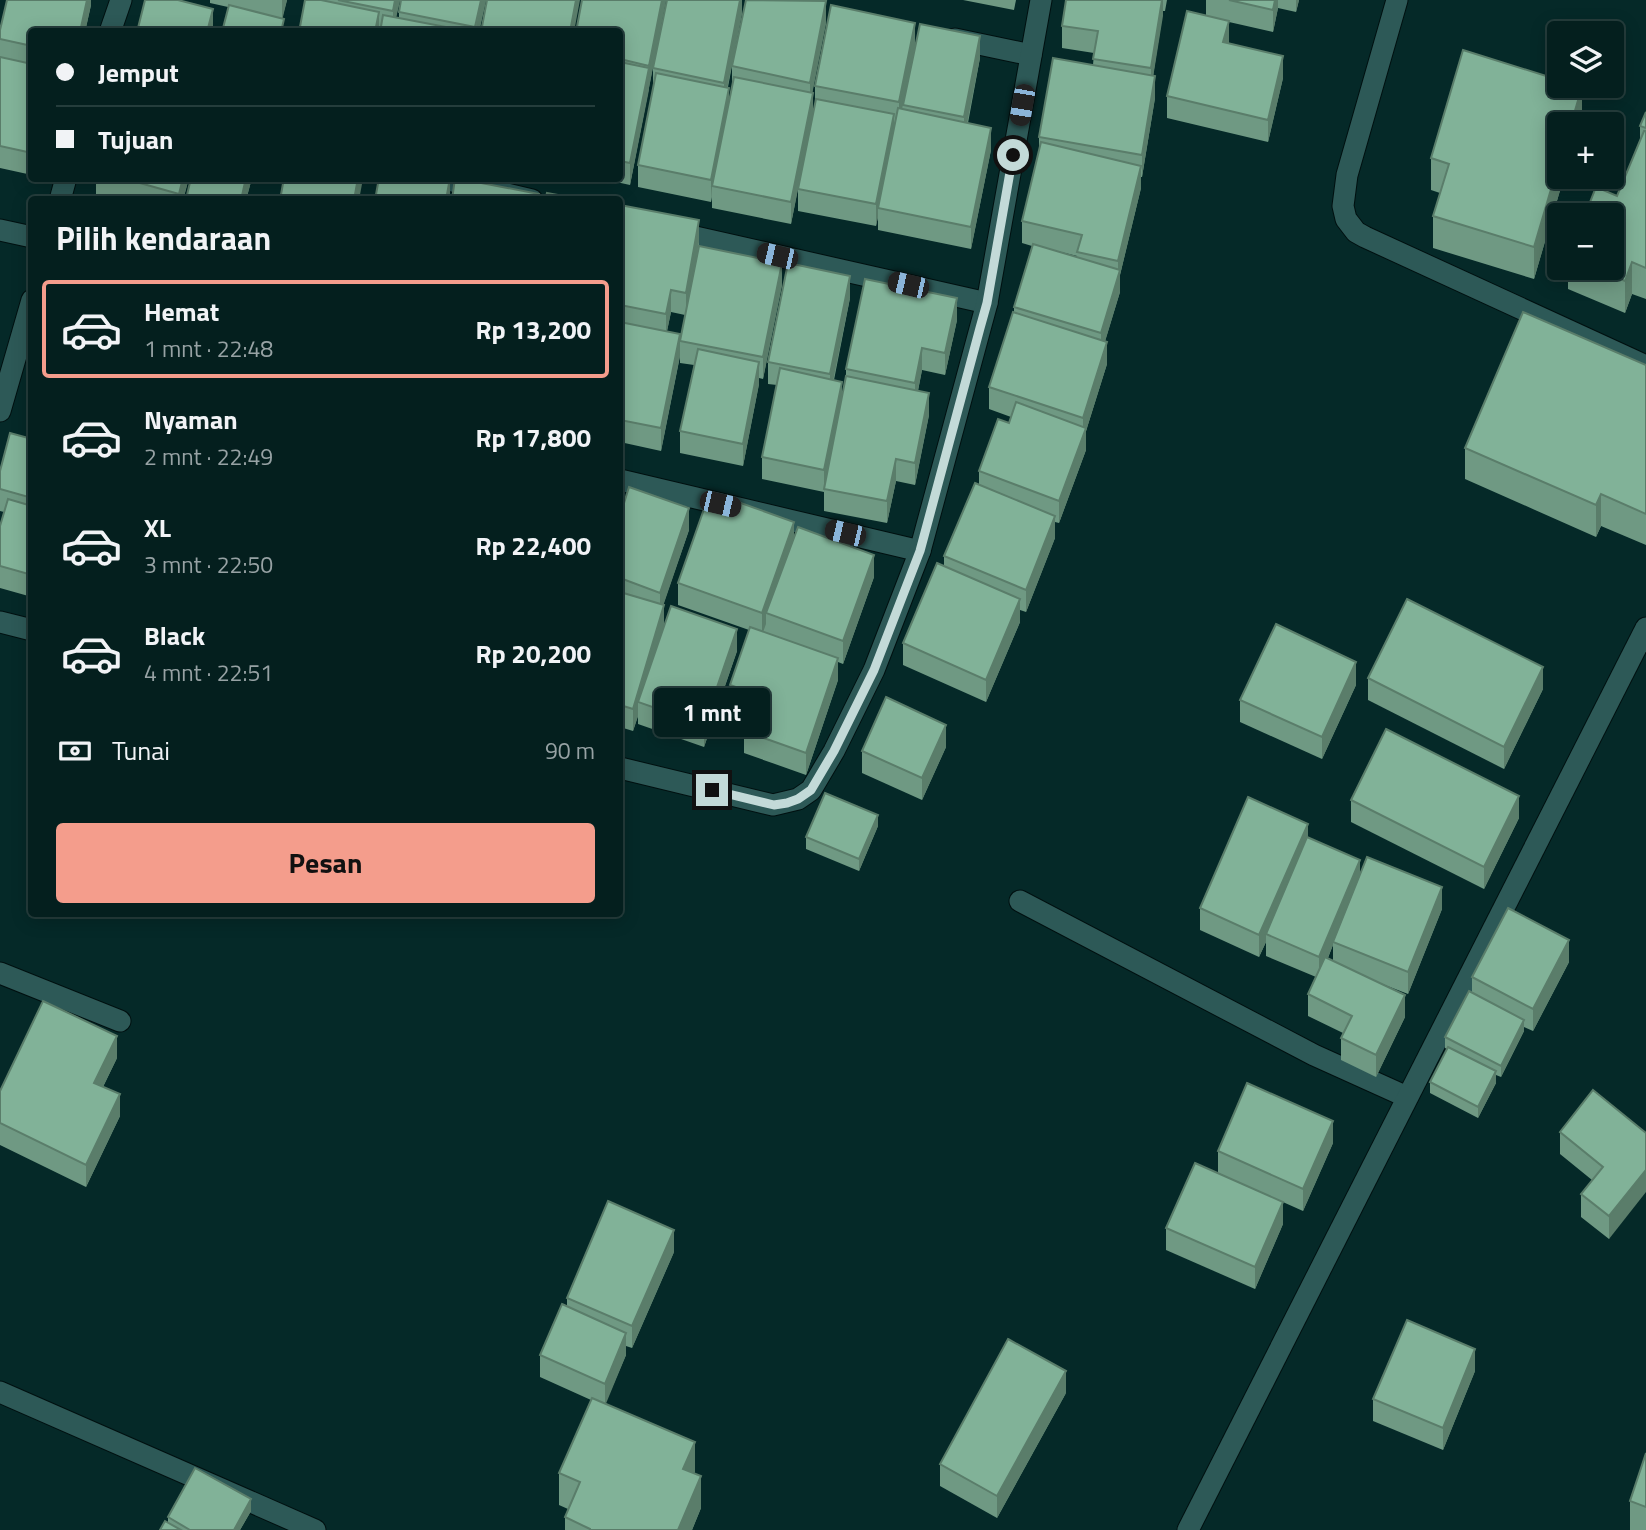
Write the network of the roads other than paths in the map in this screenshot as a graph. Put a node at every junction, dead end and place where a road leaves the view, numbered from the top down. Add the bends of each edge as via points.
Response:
1 (121, 0) edge
2 (1041, 0) edge
3 (1397, 0) edge
4 (111, 28) edge
5 (937, 36) edge
6 (1031, 55) junction
7 (457, 182) edge
8 (515, 196) edge
9 (623, 220) edge
10 (0, 230) edge
11 (28, 236) edge
12 (987, 303) junction
13 (28, 326) edge
14 (23, 358) edge
15 (1646, 366) edge
16 (0, 411) edge
17 (623, 481) edge
18 (920, 551) junction
19 (0, 622) edge
20 (1646, 628) edge
21 (28, 629) edge
22 (623, 769) edge
23 (1020, 901) dead end
24 (0, 973) edge
25 (120, 1021) dead end
26 (1408, 1097) junction
27 (0, 1392) edge
28 (315, 1530) edge
29 (1188, 1530) edge

1 - 4 street
2 - 6 street
3 - 15 street via 1347,176 1343,206 1350,225 1365,237
5 - 6 street
6 - 12 street
7 - 8 street
9 - 12 street
10 - 11 street
12 - 18 street
13 - 14 street
14 - 16 street
17 - 18 street
18 - 22 street via 874,670 811,790 774,805
19 - 21 street
20 - 26 street
23 - 26 street via 1314,1055
24 - 25 street
26 - 29 street
27 - 28 street

